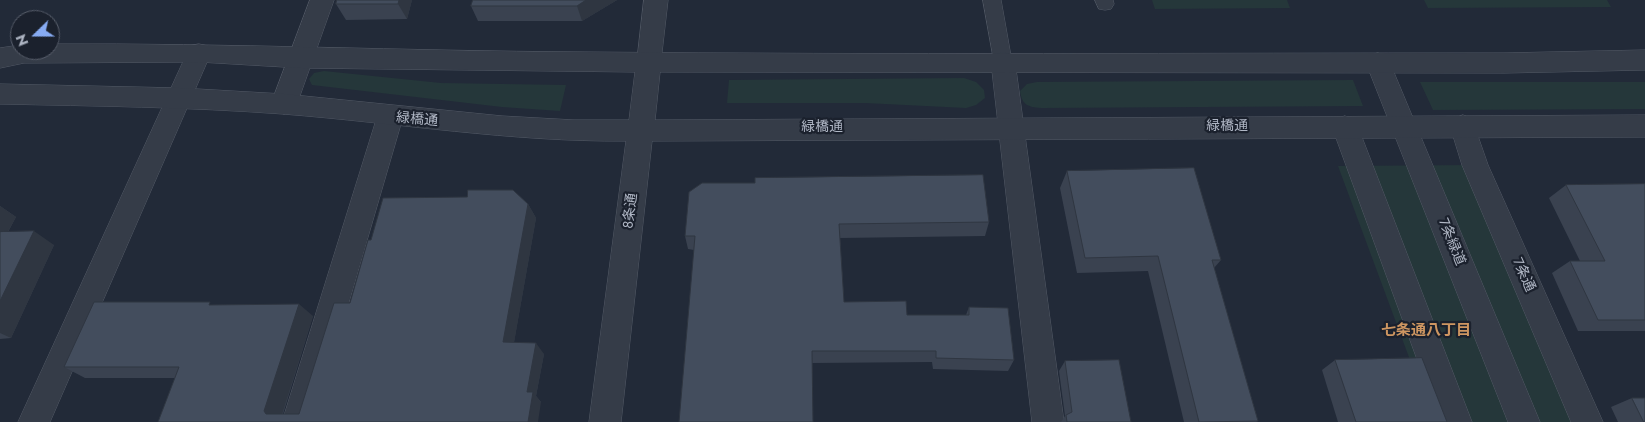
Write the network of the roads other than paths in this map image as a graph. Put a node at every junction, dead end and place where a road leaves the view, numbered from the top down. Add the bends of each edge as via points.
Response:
1 (322, 0) edge
2 (656, 0) edge
3 (992, 0) edge
4 (199, 53) junction
5 (0, 58) edge
6 (301, 58) junction
7 (1645, 60) edge
8 (649, 61) junction
9 (1003, 62) junction
10 (1378, 62) junction
11 (0, 94) edge
12 (180, 98) junction
13 (284, 104) junction
14 (390, 117) junction
15 (1404, 126) junction
16 (1463, 126) junction
17 (1645, 126) edge
18 (1346, 127) junction
19 (1011, 128) junction
20 (642, 129) junction
21 (34, 422) edge
22 (298, 422) edge
23 (605, 422) edge
24 (1048, 422) edge
25 (1456, 422) edge
26 (1524, 422) edge
27 (1587, 422) edge

1 - 6 street
2 - 8 street, 8条通
3 - 9 lane
4 - 5 street via 24,54
4 - 6 street
4 - 12 street
6 - 8 street
6 - 13 street
7 - 10 street
8 - 9 street
8 - 20 street, 8条通
9 - 10 street
9 - 19 street
10 - 15 street, 7条緑道
11 - 12 street, 緑橋通
12 - 13 street, 緑橋通
12 - 21 street
13 - 14 street, 緑橋通
14 - 20 street, 緑橋通 via 502,127
14 - 22 street
15 - 16 street, 緑橋通
15 - 18 street, 緑橋通
15 - 26 street, 7条緑道
16 - 17 street, 緑橋通
16 - 27 street, 7条通 via 1475,166
18 - 19 street, 緑橋通
18 - 25 street
19 - 20 street, 緑橋通
19 - 24 street
20 - 23 street, 8条通

